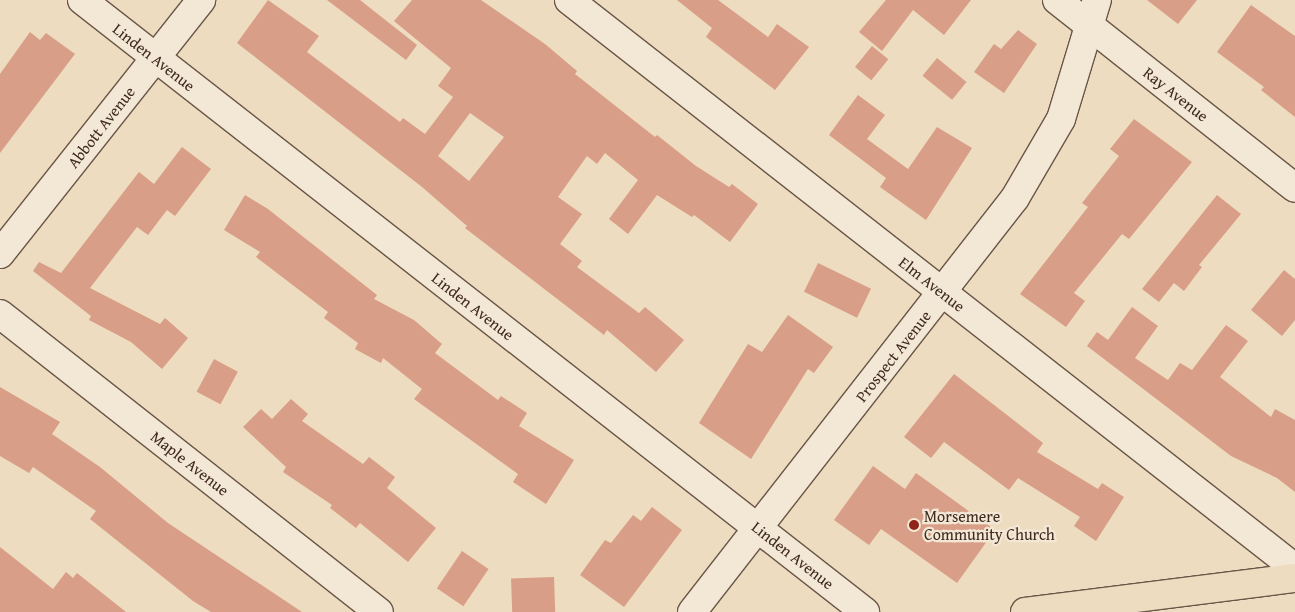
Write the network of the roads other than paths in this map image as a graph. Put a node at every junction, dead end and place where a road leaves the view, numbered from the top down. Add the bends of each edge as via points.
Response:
1 (82, 0) edge
2 (201, 0) edge
3 (569, 0) edge
4 (1057, 0) edge
5 (1097, 0) edge
6 (1091, 28) junction
7 (155, 58) junction
8 (1295, 188) edge
9 (0, 254) edge
10 (943, 292) junction
11 (0, 314) edge
12 (758, 528) junction
13 (1295, 568) edge
14 (1295, 578) edge
15 (379, 612) edge
16 (692, 612) edge
17 (865, 612) edge
18 (1025, 612) edge

1 - 7 street, Linden Avenue
2 - 7 street, Abbott Avenue
3 - 10 street, Elm Avenue
4 - 6 street, Ray Avenue
5 - 6 street, Prospect Avenue
6 - 8 street, Ray Avenue
6 - 10 street, Prospect Avenue via 1064,113 1040,158
7 - 9 street, Abbott Avenue
7 - 12 street, Linden Avenue
10 - 12 street, Prospect Avenue
10 - 13 street, Elm Avenue
11 - 15 street, Maple Avenue
12 - 16 street, Prospect Avenue
12 - 17 street, Linden Avenue
14 - 18 main road

